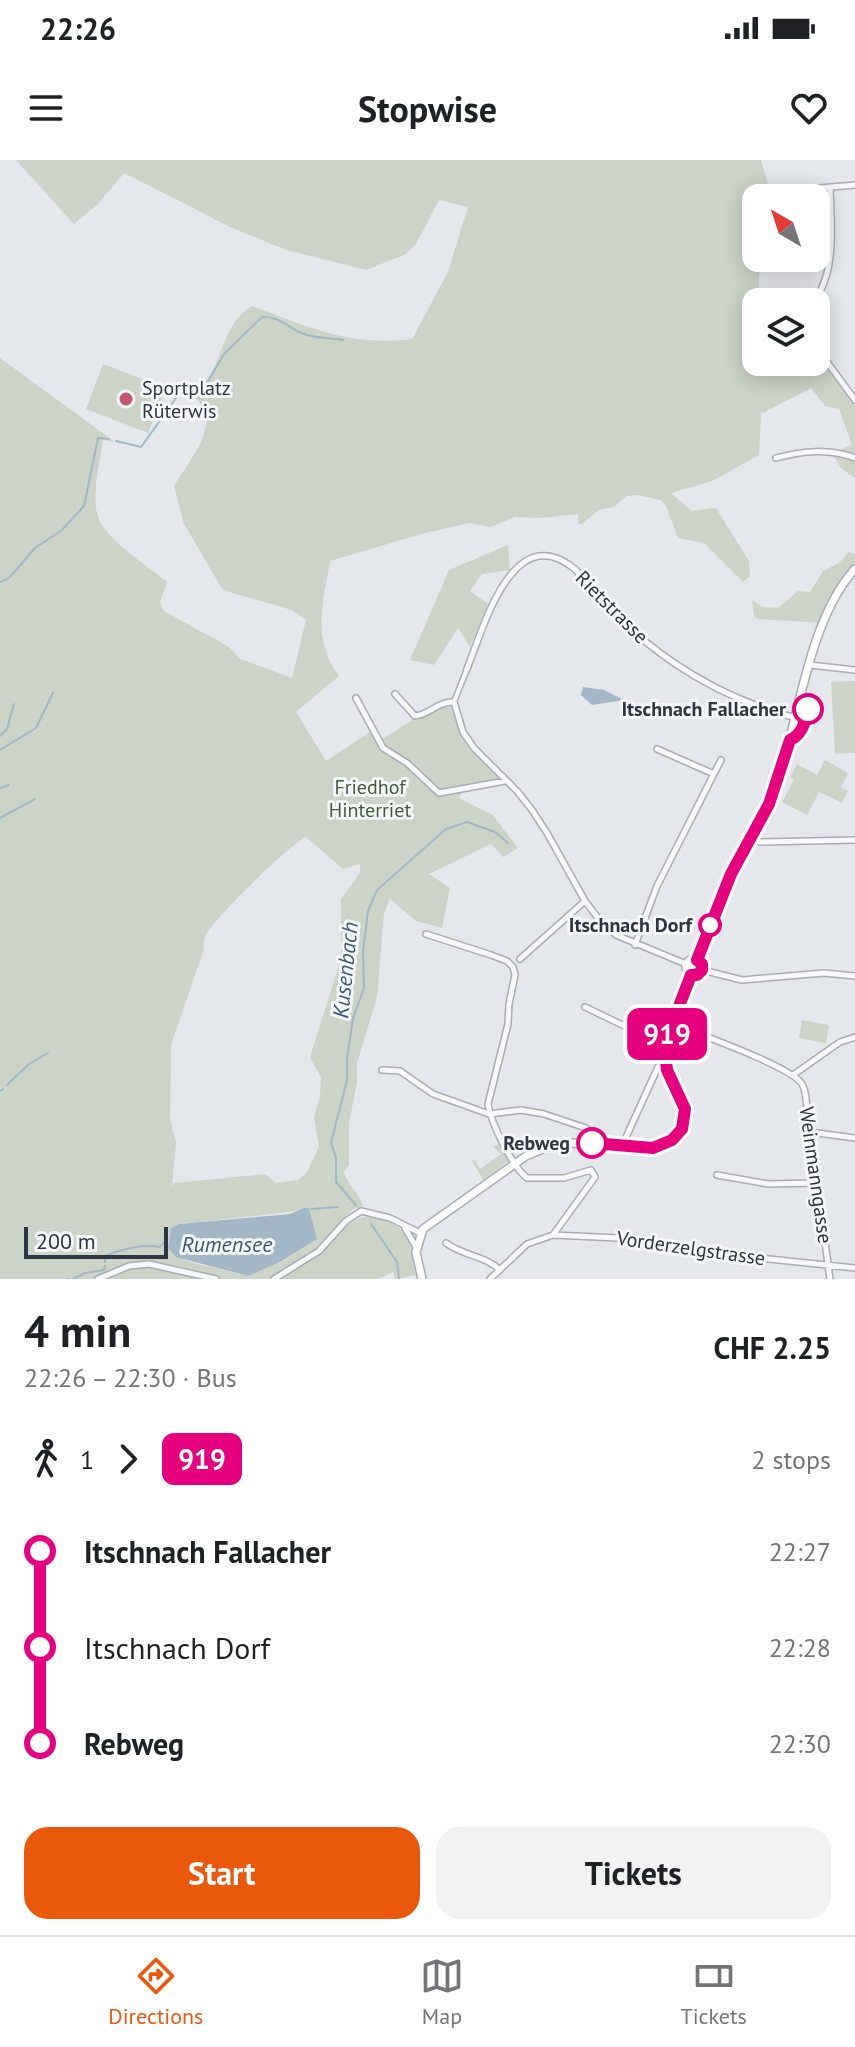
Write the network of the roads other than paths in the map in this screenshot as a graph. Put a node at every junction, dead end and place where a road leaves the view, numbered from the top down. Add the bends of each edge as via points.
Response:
1 (855, 185) edge
2 (830, 188) joint
3 (830, 238) edge
4 (830, 365) edge
5 (855, 398) edge
6 (776, 458) dead end
7 (855, 458) edge
8 (855, 569) edge
9 (810, 665) junction
10 (467, 669) joint
11 (855, 670) edge
12 (395, 694) dead end
13 (356, 698) dead end
14 (454, 702) junction
15 (796, 718) junction
16 (657, 749) dead end
17 (721, 760) dead end
18 (714, 774) junction
19 (506, 781) junction
20 (750, 837) junction
21 (855, 840) edge
22 (585, 901) junction
23 (426, 934) dead end
24 (635, 945) junction
25 (520, 959) dead end
26 (697, 960) junction
27 (686, 964) junction
28 (702, 970) junction
29 (691, 975) junction
30 (855, 976) edge
31 (585, 1007) dead end
32 (671, 1023) junction
33 (855, 1037) edge
34 (664, 1045) junction
35 (665, 1062) junction
36 (382, 1070) dead end
37 (793, 1075) junction
38 (489, 1114) junction
39 (586, 1128) dead end
40 (810, 1132) junction
41 (855, 1138) edge
42 (622, 1146) junction
43 (515, 1163) junction
44 (717, 1175) dead end
45 (815, 1183) junction
46 (402, 1224) junction
47 (420, 1233) junction
48 (553, 1235) junction
49 (446, 1243) dead end
50 (416, 1247) junction
51 (828, 1266) junction
52 (855, 1268) edge
53 (500, 1270) junction
54 (281, 1277) edge
55 (98, 1279) edge
56 (216, 1279) edge
57 (274, 1279) edge
58 (422, 1279) edge
59 (490, 1279) edge
60 (830, 1279) edge

1 - 2 street
2 - 3 street
4 - 5 street
6 - 7 street via 815,451
8 - 9 main road via 830,607
9 - 11 street
9 - 15 main road
10 - 14 street, Rietstrasse
10 - 15 street, Rietstrasse via 507,577 531,560 554,558 576,570 615,615 668,661 736,699
12 - 14 street via 415,716
13 - 19 street via 383,748 439,793
14 - 19 street via 468,740
15 - 20 main road via 778,782
16 - 18 street
17 - 18 street
18 - 24 street via 657,886
19 - 22 street via 547,833
20 - 21 street via 760,842
20 - 26 main road
22 - 24 street via 616,935
22 - 25 street
23 - 38 street via 513,967 508,1024
24 - 27 street
26 - 27 main road
26 - 28 main road
27 - 29 main road
28 - 29 main road
28 - 30 street via 742,980 824,973
29 - 32 main road
31 - 34 street
32 - 34 main road
32 - 37 street
33 - 37 street
34 - 35 main road
35 - 42 street
35 - 42 main road via 685,1109 682,1129 658,1147
36 - 38 street via 400,1071 433,1094
37 - 40 street, Weinmanngasse via 805,1091
38 - 39 street via 521,1110
38 - 43 street
40 - 41 street
40 - 45 street, Weinmanngasse
42 - 43 main road via 561,1144
43 - 47 main road
43 - 48 street via 527,1178 564,1178 591,1170 595,1175
44 - 45 street via 768,1184
45 - 51 street, Weinmanngasse
46 - 47 street
46 - 50 street
46 - 54 street via 361,1211 319,1251
47 - 50 main road
48 - 51 street, Vorderzelgstrasse via 640,1239
48 - 53 street via 527,1244
49 - 53 street
50 - 58 main road
51 - 52 street, Vorderzelgstrasse
51 - 60 street, Weinmanngasse
53 - 59 street
54 - 57 street
55 - 56 street via 149,1264

